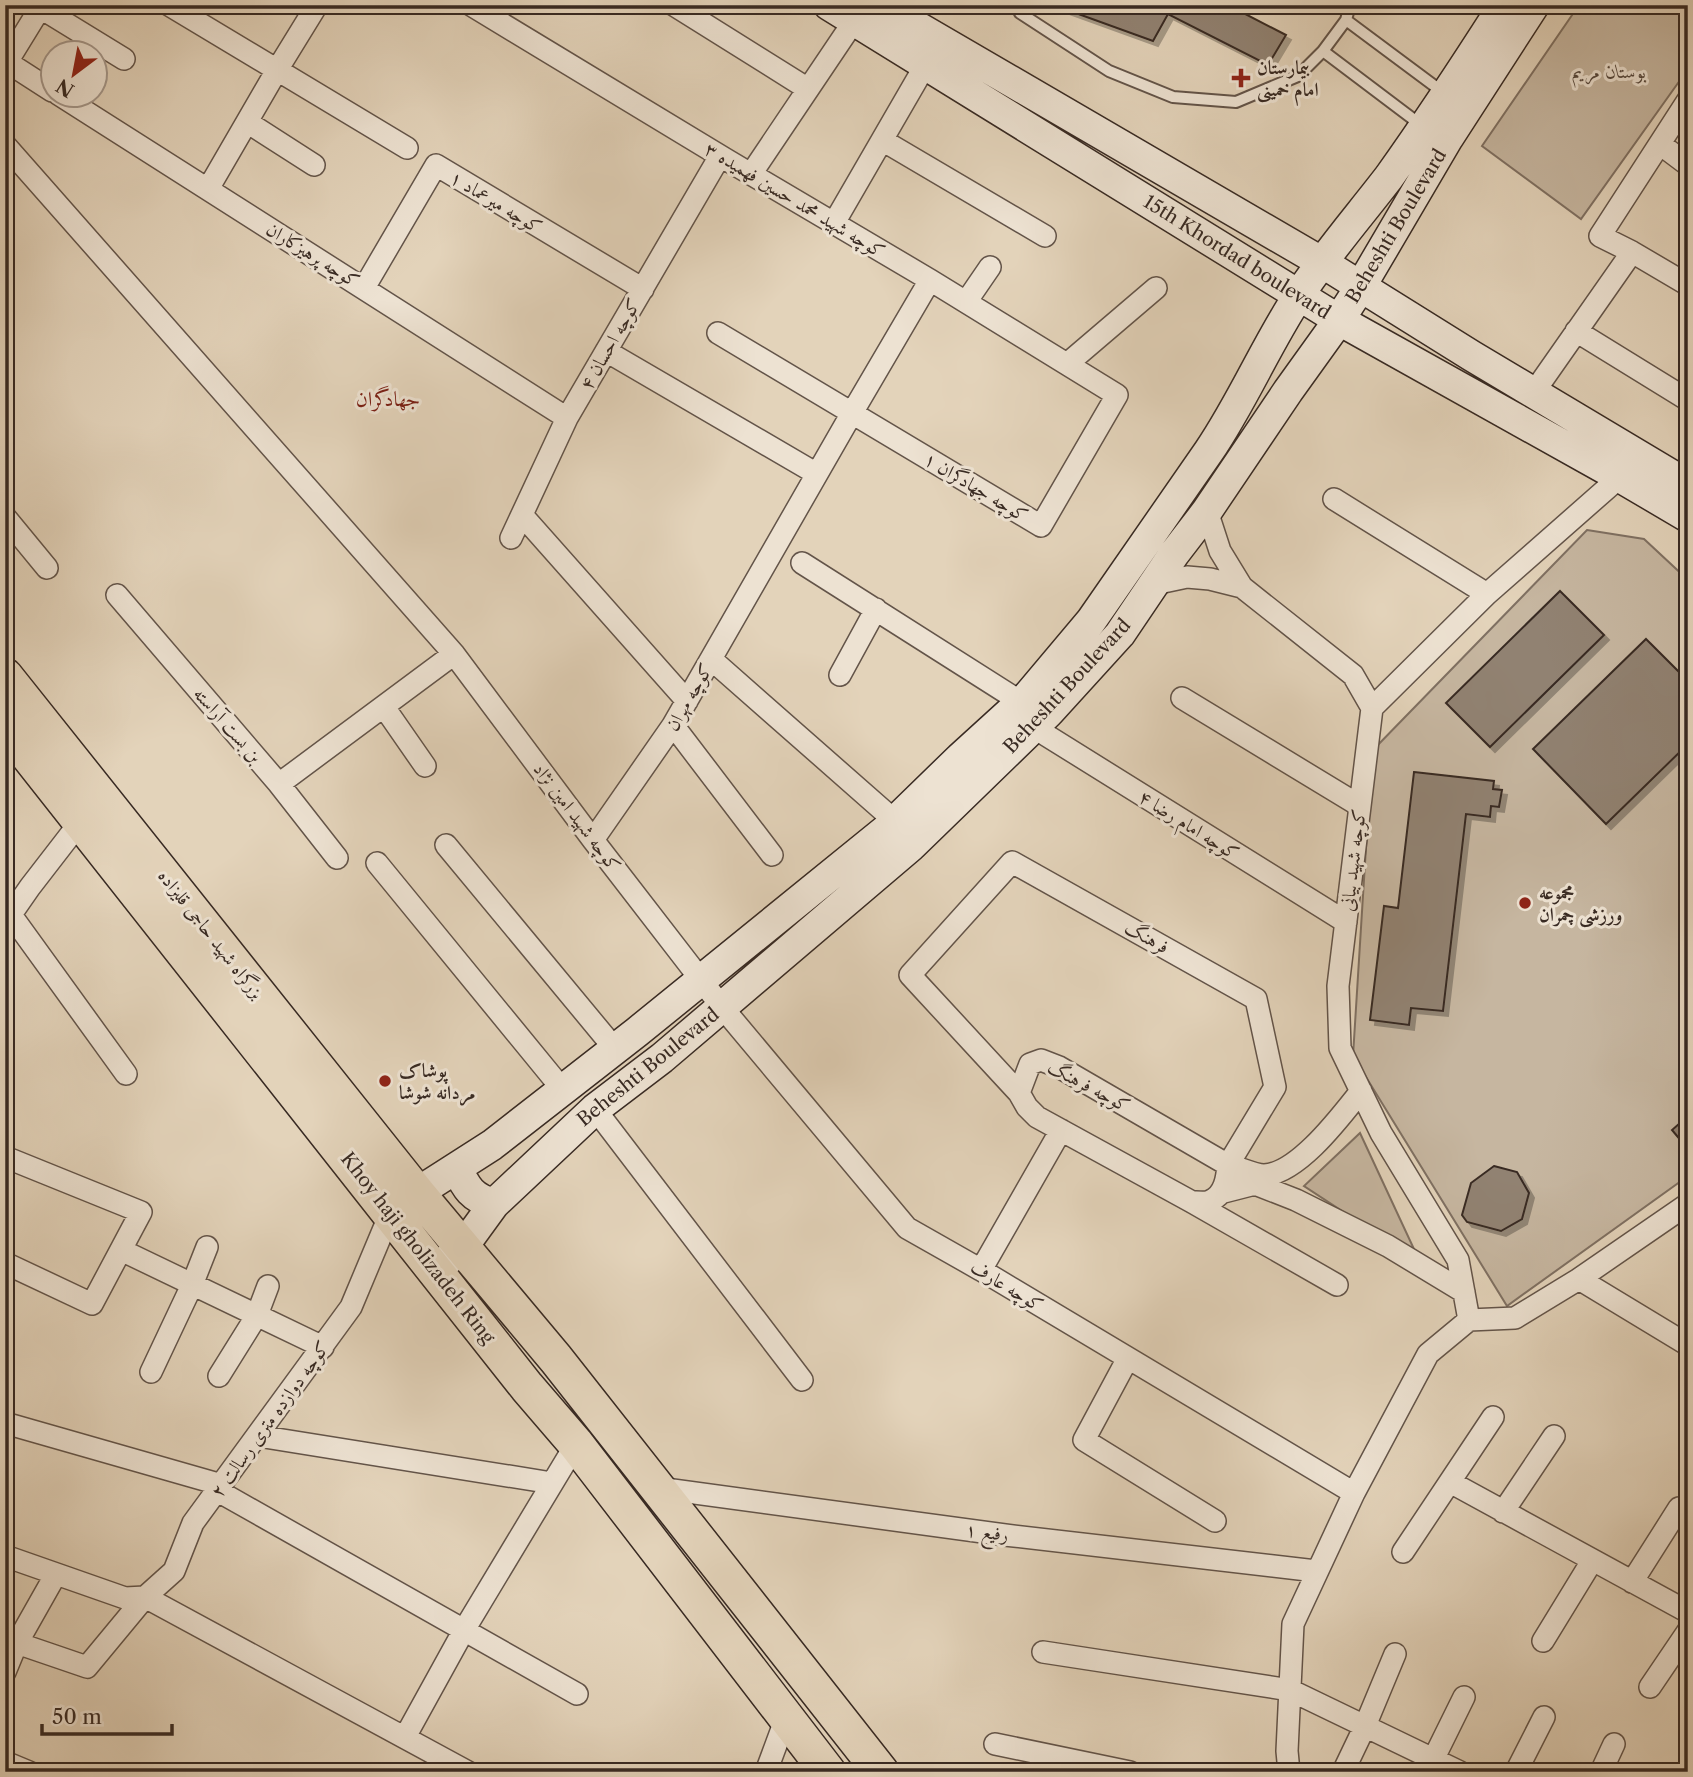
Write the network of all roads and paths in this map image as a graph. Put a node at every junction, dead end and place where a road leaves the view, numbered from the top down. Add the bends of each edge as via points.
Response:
1 (169, 5) edge
2 (317, 5) edge
3 (674, 5) edge
4 (829, 5) edge
5 (880, 5) edge
6 (1016, 5) edge
7 (1350, 5) edge
8 (1504, 5) edge
9 (1534, 5) edge
10 (39, 6) edge
11 (485, 9) edge
12 (1346, 20) junction
13 (854, 21) junction
14 (1323, 51) junction
15 (124, 59) dead end
16 (6, 63) edge
17 (926, 64) junction
18 (277, 70) junction
19 (38, 82) edge
20 (808, 89) junction
21 (1446, 95) junction
22 (1688, 100) edge
23 (80, 108) edge
24 (247, 122) junction
25 (1423, 127) junction
26 (882, 140) junction
27 (1660, 144) junction
28 (5, 145) edge
29 (407, 148) dead end
30 (720, 156) junction
31 (314, 165) dead end
32 (1688, 165) edge
33 (751, 174) junction
34 (1390, 175) junction
35 (208, 189) junction
36 (1416, 193) junction
37 (834, 223) junction
38 (1045, 236) dead end
39 (1632, 252) junction
40 (1323, 262) junction
41 (990, 267) dead end
42 (930, 280) junction
43 (1688, 285) edge
44 (1361, 286) junction
45 (365, 288) junction
46 (1156, 288) dead end
47 (642, 289) junction
48 (1299, 295) junction
49 (966, 302) junction
50 (1339, 320) junction
51 (1577, 331) junction
52 (718, 333) dead end
53 (606, 351) junction
54 (1068, 364) junction
55 (1254, 374) junction
56 (1289, 391) junction
57 (1534, 393) junction
58 (1117, 395) joint
59 (1688, 400) edge
60 (852, 413) junction
61 (567, 418) junction
62 (817, 474) junction
63 (1620, 477) junction
64 (1688, 485) edge
65 (1334, 499) dead end
66 (1207, 511) junction
67 (522, 515) junction
68 (5, 517) edge
69 (1688, 517) edge
70 (511, 538) dead end
71 (802, 563) dead end
72 (47, 568) dead end
73 (1154, 584) junction
74 (1242, 587) junction
75 (1486, 594) junction
76 (117, 595) dead end
77 (876, 609) junction
78 (454, 654) junction
79 (711, 659) junction
80 (840, 675) dead end
81 (5, 676) edge
82 (1182, 698) dead end
83 (687, 701) junction
84 (384, 707) junction
85 (1372, 708) junction
86 (1027, 714) junction
87 (673, 725) junction
88 (5, 726) edge
89 (425, 766) dead end
90 (279, 784) junction
91 (1360, 806) junction
92 (80, 821) junction
93 (895, 821) junction
94 (593, 840) junction
95 (446, 845) dead end
96 (772, 855) dead end
97 (337, 858) dead end
98 (377, 863) dead end
99 (8, 919) edge
100 (1346, 922) junction
101 (702, 979) junction
102 (722, 1007) junction
103 (615, 1049) junction
104 (126, 1074) dead end
105 (563, 1090) junction
106 (1361, 1091) junction
107 (1019, 1093) junction
108 (595, 1109) junction
109 (1061, 1130) junction
110 (5, 1157) edge
111 (1228, 1165) junction
112 (457, 1168) junction
113 (1220, 1194) junction
114 (1192, 1202) junction
115 (403, 1204) junction
116 (494, 1204) junction
117 (1688, 1204) edge
118 (207, 1247) dead end
119 (462, 1248) junction
120 (121, 1250) junction
121 (5, 1263) edge
122 (435, 1270) junction
123 (981, 1270) junction
124 (1579, 1279) junction
125 (192, 1284) junction
126 (1337, 1284) dead end
127 (268, 1286) dead end
128 (1464, 1292) junction
129 (257, 1315) junction
130 (1469, 1320) junction
131 (1688, 1345) edge
132 (323, 1347) junction
133 (1128, 1358) junction
134 (151, 1372) dead end
135 (219, 1376) dead end
136 (802, 1380) dead end
137 (1493, 1417) dead end
138 (5, 1423) edge
139 (258, 1436) junction
140 (1554, 1436) dead end
141 (576, 1444) junction
142 (1450, 1482) junction
143 (552, 1483) junction
144 (220, 1488) junction
145 (658, 1488) junction
146 (1354, 1493) junction
147 (1679, 1508) dead end
148 (1503, 1512) junction
149 (1215, 1521) dead end
150 (1403, 1552) dead end
151 (5, 1556) edge
152 (1592, 1561) junction
153 (1316, 1571) junction
154 (56, 1574) junction
155 (1632, 1582) junction
156 (135, 1598) junction
157 (1688, 1612) edge
158 (463, 1629) junction
159 (1688, 1631) edge
160 (11, 1641) edge
161 (1543, 1641) dead end
162 (1043, 1652) dead end
163 (1395, 1654) dead end
164 (5, 1672) edge
165 (1650, 1687) dead end
166 (1290, 1690) junction
167 (577, 1694) dead end
168 (1464, 1697) dead end
169 (1544, 1717) dead end
170 (786, 1718) junction
171 (1365, 1726) junction
172 (405, 1737) junction
173 (995, 1744) dead end
174 (1614, 1744) dead end
175 (5, 1762) edge
176 (1430, 1765) edge
177 (29, 1772) edge
178 (468, 1772) edge
179 (766, 1772) edge
180 (828, 1772) edge
181 (881, 1772) edge
182 (1130, 1772) edge
183 (1289, 1772) edge
184 (1343, 1772) edge
185 (1460, 1772) edge
186 (1516, 1772) edge
187 (1601, 1772) edge

1 - 18 street
2 - 18 street
3 - 20 street
4 - 13 main road, 15th Khordad boulevard
5 - 40 main road, 15th Khordad boulevard
6 - 14 lane via 1020,13 1109,71 1173,97 1236,102 1298,76
7 - 12 lane
8 - 21 main road, Beheshti Boulevard
9 - 36 main road, Beheshti Boulevard
10 - 15 street
10 - 16 street
11 - 30 street, کوچه شهید محمد حسین فهمیده ۳
12 - 14 lane
12 - 21 lane
13 - 17 main road, 15th Khordad boulevard
13 - 20 street
14 - 25 lane
16 - 19 street
17 - 26 street
17 - 48 main road, 15th Khordad boulevard
18 - 24 street
18 - 29 street
20 - 33 street
21 - 25 main road, Beheshti Boulevard
22 - 27 street
23 - 35 street, کوچه پرهیزکاران
24 - 31 street
24 - 35 street
25 - 34 main road, Beheshti Boulevard
26 - 37 street
26 - 38 street
27 - 32 street
27 - 39 street via 1600,236
28 - 78 street, کوچه شهید امین نژاد
30 - 33 street, کوچه شهید محمد حسین فهمیده ۳
30 - 47 street, کوچه احسان ۴
33 - 37 street, کوچه شهید محمد حسین فهمیده ۳
34 - 36 main road
34 - 40 main road, Beheshti Boulevard
35 - 45 street, کوچه پرهیزکاران
36 - 44 main road, Beheshti Boulevard
37 - 42 street, کوچه شهید محمد حسین فهمیده ۳
39 - 43 street
39 - 51 street
40 - 44 main road, 15th Khordad boulevard
40 - 48 main road, Beheshti Boulevard
41 - 49 street
42 - 49 street, کوچه شهید محمد حسین فهمیده ۳
42 - 60 street, کوچه مهران
44 - 50 main road, Beheshti Boulevard
44 - 57 main road, 15th Khordad boulevard
45 - 47 street, کوچه میرعماد ۱ via 436,165
45 - 61 street, کوچه پرهیزکاران
46 - 54 street
47 - 53 street, کوچه احسان ۴
48 - 50 main road, 15th Khordad boulevard
48 - 55 main road, Beheshti Boulevard
49 - 54 street, کوچه شهید محمد حسین فهمیده ۳
50 - 56 main road, Beheshti Boulevard
50 - 63 main road, 15th Khordad boulevard
51 - 57 street
51 - 59 street
52 - 60 street
53 - 61 street, کوچه احسان ۴
53 - 62 street
54 - 58 street, کوچه شهید محمد حسین فهمیده ۳
55 - 56 main road via 1273,369
55 - 86 main road, Beheshti Boulevard via 1228,424
56 - 66 main road, Beheshti Boulevard
57 - 64 main road, 15th Khordad boulevard
58 - 60 street, کوچه جهادگران ۱ via 1041,526
60 - 62 street, کوچه مهران
61 - 67 street, کوچه احسان ۴
62 - 79 street, کوچه مهران
63 - 69 main road, 15th Khordad boulevard
63 - 75 street
65 - 75 street
66 - 73 main road, Beheshti Boulevard
66 - 74 street via 1220,551
67 - 70 street, کوچه احسان ۴
67 - 83 street
68 - 72 street
71 - 77 street, کوچه امام رضا ۴
73 - 74 street via 1187,577
73 - 86 main road, Beheshti Boulevard via 1120,634
74 - 85 street via 1353,675
75 - 85 street
76 - 90 street, بن بست آراسته
77 - 80 street
77 - 86 street, کوچه امام رضا ۴
78 - 84 street
78 - 94 street, کوچه شهید امین نژاد
79 - 83 street, کوچه مهران
79 - 93 street
81 - 115 highway, بزرگراه شهید حاجی قلیزاده
82 - 91 street
83 - 87 street, کوچه مهران
84 - 89 street
84 - 90 street
85 - 91 street, کوچه شهید بیانی
86 - 93 main road, Beheshti Boulevard
86 - 100 street, کوچه امام رضا ۴
86 - 102 main road, Beheshti Boulevard via 911,846
87 - 94 street, کوچه مهران
87 - 96 street
88 - 92 highway, Khoy haji gholizadeh Ring
90 - 97 street, بن بست آراسته
91 - 100 street, کوچه شهید بیانی
92 - 99 street
92 - 115 highway, Khoy haji gholizadeh Ring
93 - 101 main road, Beheshti Boulevard
94 - 101 street, کوچه شهید امین نژاد
95 - 103 street
98 - 105 street
99 - 104 street
100 - 106 street, کوچه شهید بیانی via 1338,986 1340,1048
101 - 102 street, کوچه شهید امین نژاد
101 - 103 main road, Beheshti Boulevard
102 - 108 main road, Beheshti Boulevard
102 - 123 street, کوچه عارف via 907,1228
103 - 105 main road, Beheshti Boulevard
105 - 112 main road, Beheshti Boulevard
106 - 111 street, کوچه فرهنگ via 1329,1132 1286,1169 1264,1175
106 - 128 street, کوچه شهید بیانی via 1381,1133 1458,1260
107 - 109 street via 1038,1117
107 - 111 street, کوچه فرهنگ via 1030,1064 1041,1060
107 - 111 street, فرهنگ via 910,975 1012,862 1256,999 1275,1087
108 - 116 main road, Beheshti Boulevard
108 - 136 street
109 - 114 street
109 - 123 street
110 - 120 street via 141,1212
111 - 113 street
112 - 115 main road, Beheshti Boulevard
112 - 116 main road via 465,1186 480,1200
113 - 114 street via 1210,1201
113 - 128 street via 1255,1184 1296,1200 1388,1246
114 - 126 street
115 - 119 highway, Khoy haji gholizadeh Ring via 438,1217
115 - 122 highway, Khoy haji gholizadeh Ring
115 - 132 street, کوچه دوازده متری رسالت ۲ via 351,1307
116 - 119 main road, Beheshti Boulevard
117 - 124 street
118 - 125 street
119 - 122 main road, Beheshti Boulevard
119 - 145 highway, Khoy haji gholizadeh Ring
120 - 121 street via 92,1304
120 - 125 street
122 - 141 highway, Khoy haji gholizadeh Ring
123 - 133 street, کوچه عارف
124 - 130 street via 1515,1318
124 - 131 street
125 - 129 street
125 - 134 street
127 - 129 street
128 - 130 street, کوچه شهید بیانی
129 - 132 street
129 - 135 street
130 - 146 street via 1428,1354
132 - 139 street, کوچه دوازده متری رسالت ۲
133 - 146 street, کوچه عارف
133 - 149 street via 1084,1440
137 - 142 street
138 - 144 street
139 - 143 street
139 - 144 street, کوچه دوازده متری رسالت ۲
140 - 148 street
141 - 143 street
141 - 170 highway, Khoy haji gholizadeh Ring
142 - 148 street
142 - 150 street
143 - 158 street
144 - 156 street, کوچه دوازده متری رسالت ۲ via 194,1523 174,1571
144 - 158 street
145 - 153 street, رفیع ۱
145 - 181 highway, Khoy haji gholizadeh Ring
146 - 153 street
147 - 155 street
148 - 152 street
151 - 154 street
152 - 155 street
152 - 161 street
153 - 166 street via 1293,1624
154 - 156 street
154 - 160 street
155 - 157 street
156 - 160 street, کوچه دوازده متری رسالت ۲ via 87,1667
156 - 172 street
158 - 167 street
158 - 172 street
159 - 165 street
160 - 164 street
162 - 166 street
163 - 171 street
166 - 171 street
166 - 183 street
168 - 176 street
169 - 186 street
170 - 179 street
170 - 180 highway, Khoy haji gholizadeh Ring
171 - 176 street
171 - 184 street
172 - 178 street
173 - 182 street
174 - 187 street
175 - 177 street
176 - 185 street

